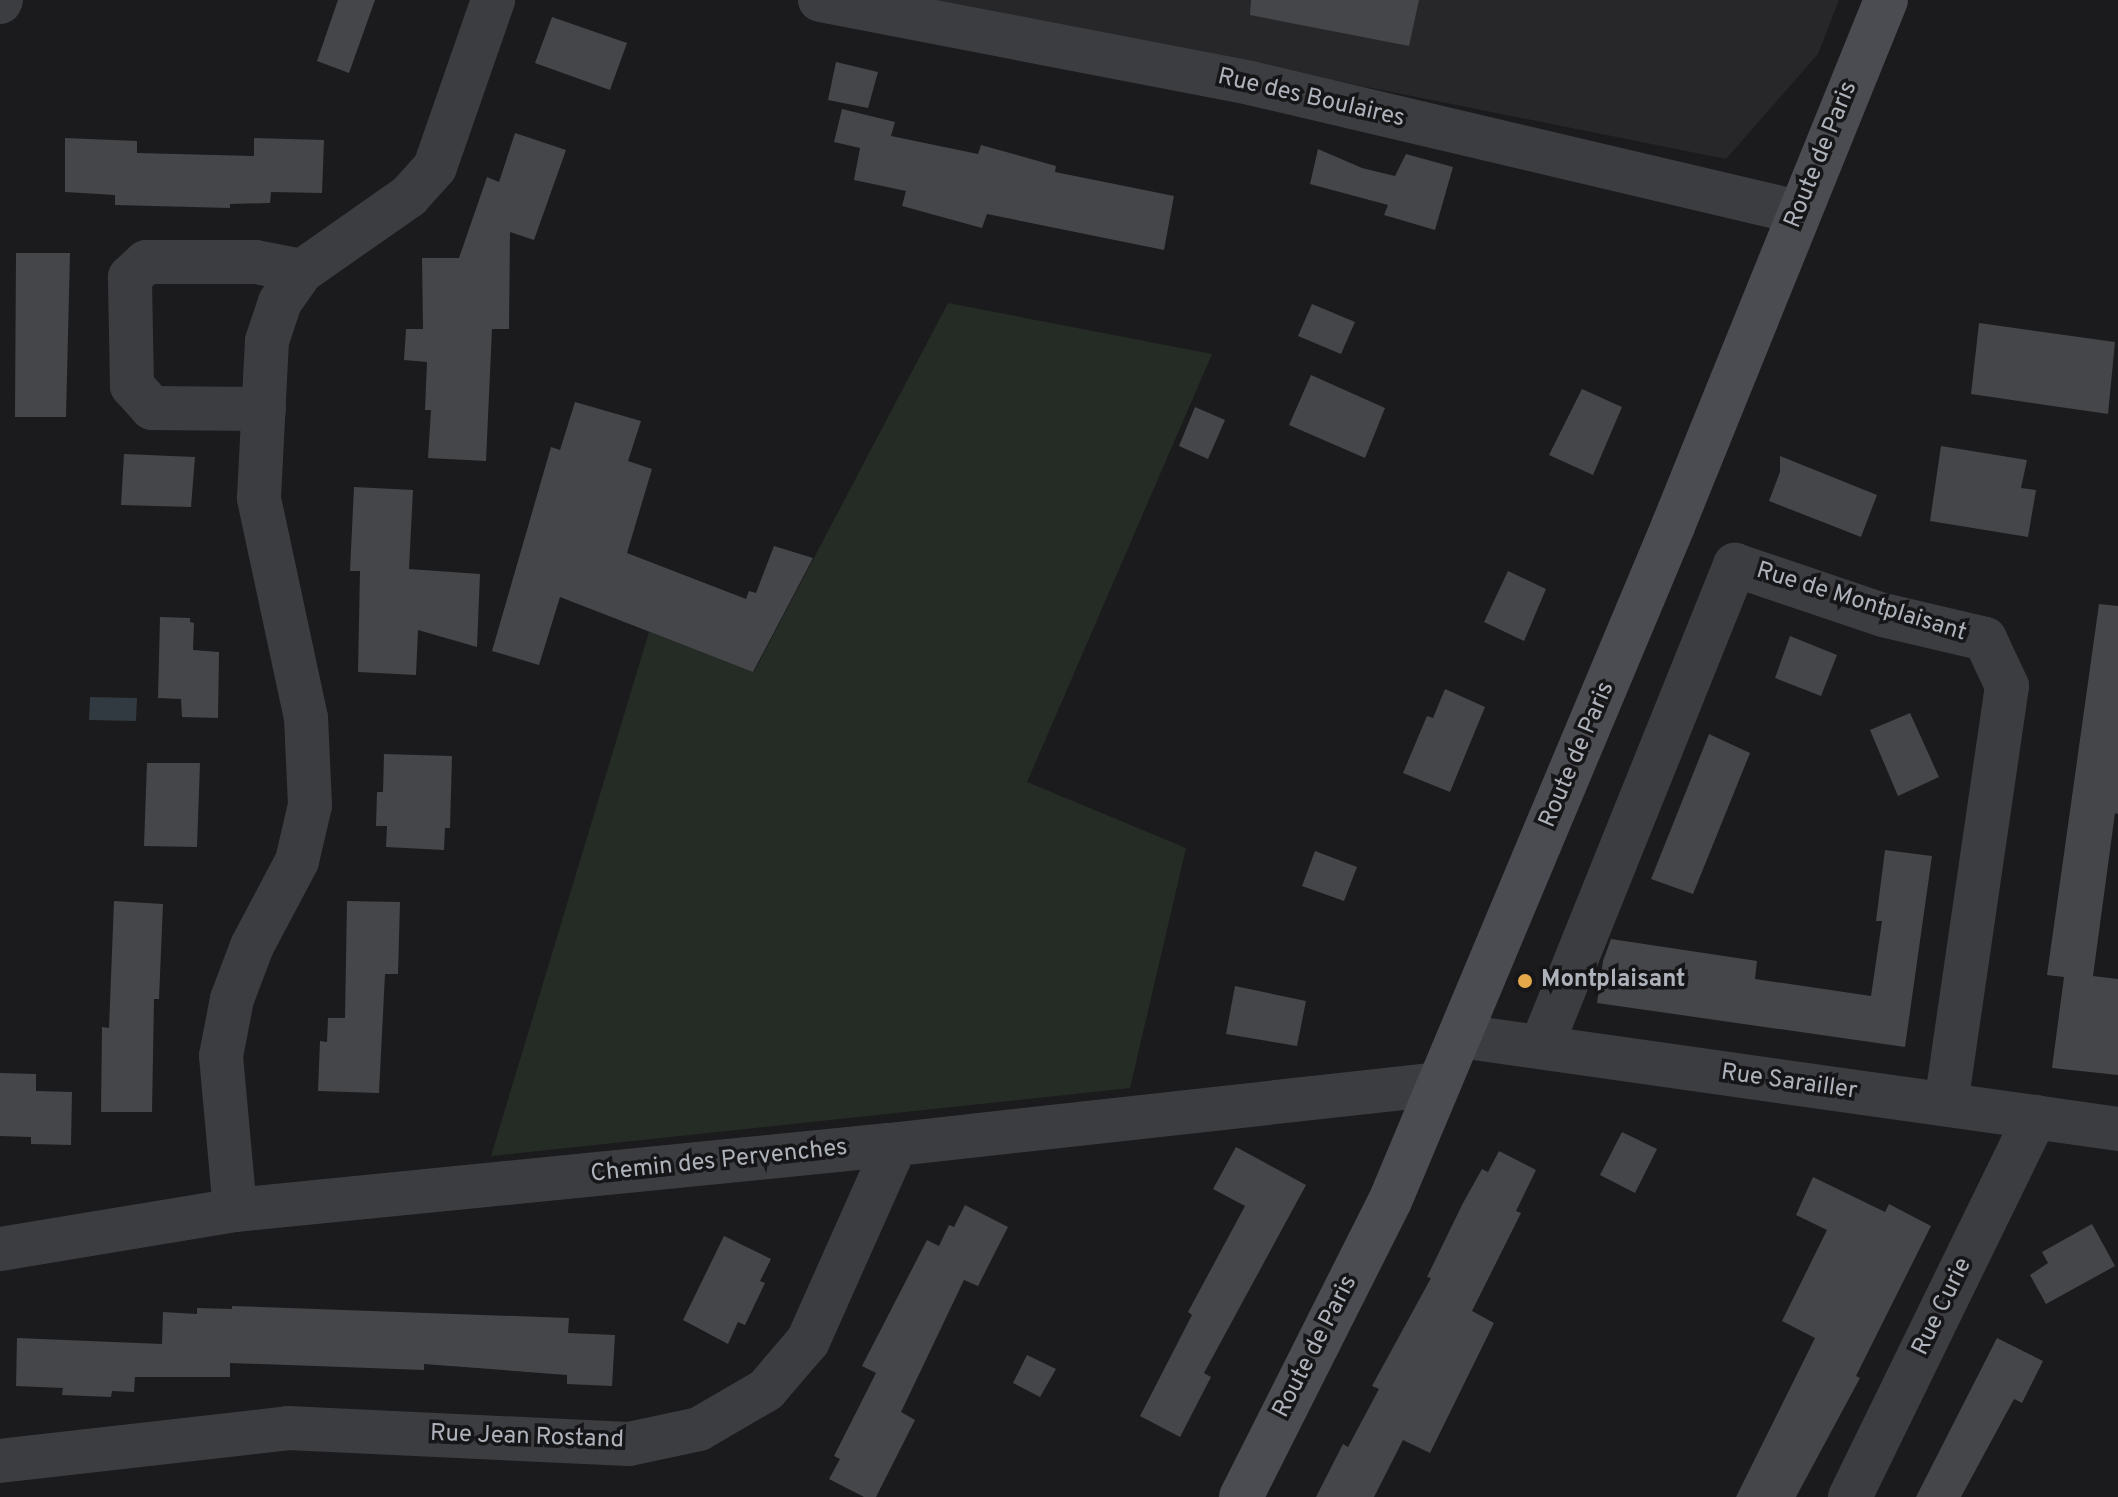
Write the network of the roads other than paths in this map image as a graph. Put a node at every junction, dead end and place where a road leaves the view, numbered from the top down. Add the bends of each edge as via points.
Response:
1 (493, 0) edge
2 (820, 0) edge
3 (1886, 0) edge
4 (1798, 212) junction
5 (302, 271) junction
6 (264, 409) junction
7 (1460, 1036) junction
8 (1541, 1047) junction
9 (1439, 1084) junction
10 (1946, 1105) junction
11 (2035, 1117) junction
12 (2118, 1129) edge
13 (889, 1145) junction
14 (235, 1210) junction
15 (0, 1249) edge
16 (0, 1461) edge
17 (1241, 1497) edge
18 (1850, 1497) edge

1 - 5 street via 435,167 409,196
2 - 4 street, Rue des Boulaires via 1250,83
3 - 4 main road, Route de Paris
4 - 7 main road, Route de Paris
5 - 6 street via 280,302 267,341
5 - 6 street via 256,262 146,262 130,277 132,386 152,408
6 - 14 street via 259,498 306,718 310,805 297,861 252,946 232,999 221,1056
7 - 8 street, Rue Sarailler
7 - 9 main road, Route de Paris
8 - 10 street, Rue Sarailler
8 - 10 street, Rue de Montplaisant via 1735,565 1883,615 1985,639 2007,686
9 - 13 street, Chemin des Pervenches
9 - 17 main road, Route de Paris via 1390,1201
10 - 11 street, Rue Sarailler
11 - 12 street, Rue Sarailler
11 - 18 street, Rue Curie
13 - 14 street, Chemin des Pervenches
13 - 16 street, Rue Jean Rostand via 889,1159 808,1341 766,1390 699,1429 629,1444 288,1428
14 - 15 street, Chemin des Pervenches

